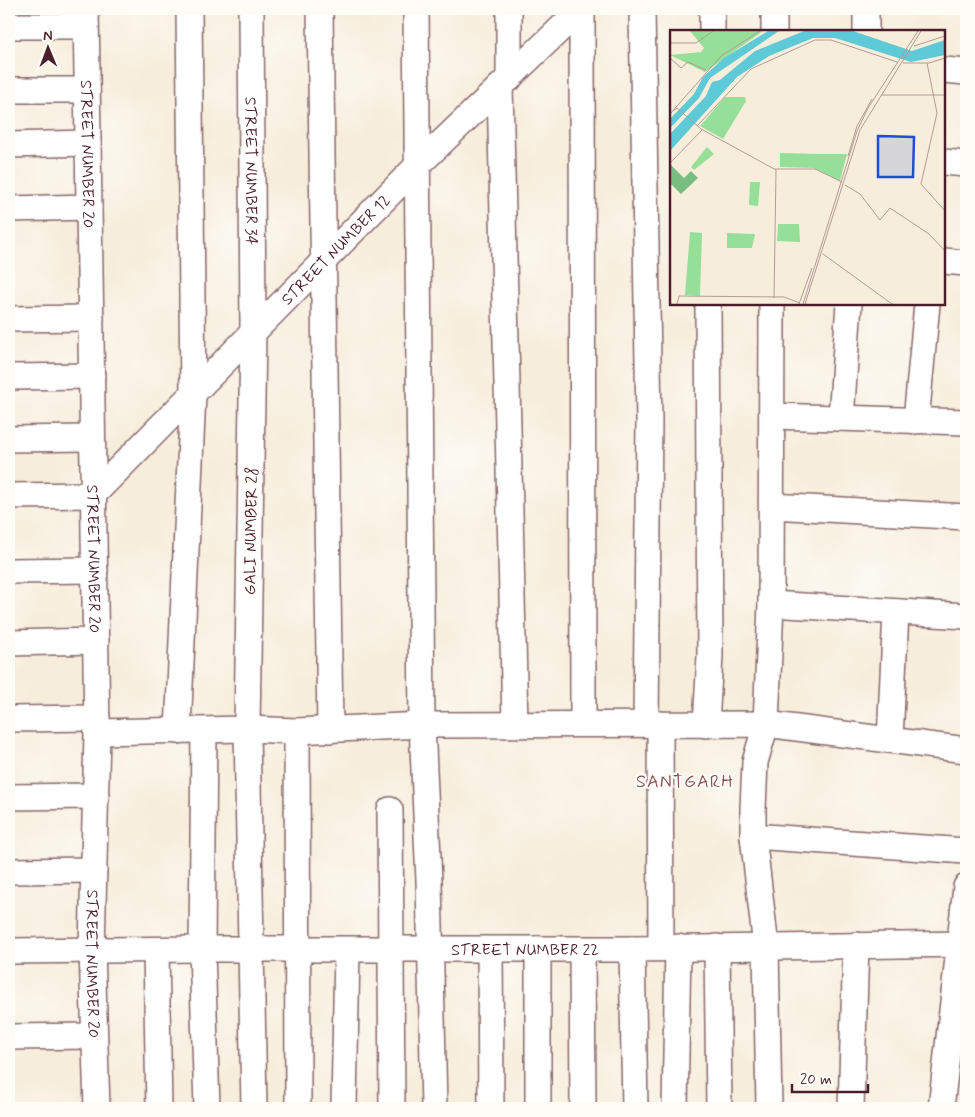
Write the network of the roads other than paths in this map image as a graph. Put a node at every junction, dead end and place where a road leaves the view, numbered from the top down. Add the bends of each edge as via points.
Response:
1 (189, 9) edge
2 (251, 9) edge
3 (320, 9) edge
4 (416, 9) edge
5 (509, 9) edge
6 (582, 9) edge
7 (642, 9) edge
8 (712, 9) edge
9 (774, 9) edge
10 (866, 9) edge
11 (86, 17) edge
12 (9, 26) edge
13 (712, 30) edge
14 (774, 30) edge
15 (866, 30) edge
16 (945, 70) edge
17 (966, 72) edge
18 (504, 83) junction
19 (9, 90) edge
20 (87, 90) junction
21 (88, 143) junction
22 (9, 145) edge
23 (945, 162) edge
24 (966, 164) edge
25 (418, 165) junction
26 (89, 207) junction
27 (9, 209) edge
28 (325, 260) junction
29 (945, 261) edge
30 (966, 263) edge
31 (708, 305) edge
32 (772, 305) edge
33 (849, 305) edge
34 (927, 305) edge
35 (90, 318) junction
36 (9, 319) edge
37 (253, 333) junction
38 (92, 376) junction
39 (9, 377) edge
40 (193, 394) junction
41 (772, 416) junction
42 (841, 418) junction
43 (916, 421) junction
44 (966, 422) edge
45 (9, 438) edge
46 (92, 438) junction
47 (93, 495) junction
48 (9, 496) edge
49 (772, 506) junction
50 (966, 517) edge
51 (95, 570) junction
52 (9, 571) edge
53 (771, 604) junction
54 (896, 612) junction
55 (966, 616) edge
56 (96, 641) junction
57 (9, 643) edge
58 (9, 719) edge
59 (515, 724) junction
60 (583, 724) junction
61 (653, 724) junction
62 (766, 724) junction
63 (97, 725) junction
64 (422, 725) junction
65 (706, 725) junction
66 (247, 729) junction
67 (330, 730) junction
68 (178, 731) junction
69 (204, 731) junction
70 (297, 732) junction
71 (890, 740) junction
72 (966, 750) edge
73 (96, 796) junction
74 (9, 797) edge
75 (390, 810) dead end
76 (753, 836) junction
77 (966, 851) edge
78 (94, 870) junction
79 (9, 871) edge
80 (966, 887) edge
81 (963, 944) edge
82 (856, 945) junction
83 (669, 947) junction
84 (717, 947) junction
85 (766, 947) junction
86 (202, 949) junction
87 (253, 949) junction
88 (299, 949) junction
89 (538, 949) junction
90 (582, 949) junction
91 (632, 949) junction
92 (92, 950) junction
93 (156, 950) junction
94 (347, 950) junction
95 (392, 950) junction
96 (431, 950) junction
97 (490, 950) junction
98 (9, 951) edge
99 (94, 1036) junction
100 (9, 1037) edge
101 (96, 1108) edge
102 (159, 1108) edge
103 (207, 1108) edge
104 (254, 1108) edge
105 (298, 1108) edge
106 (344, 1108) edge
107 (392, 1108) edge
108 (434, 1108) edge
109 (491, 1108) edge
110 (538, 1108) edge
111 (583, 1108) edge
112 (635, 1108) edge
113 (675, 1108) edge
114 (719, 1108) edge
115 (769, 1108) edge
116 (852, 1108) edge
117 (941, 1108) edge

1 - 40 street
2 - 37 street, STREET NUMBER 34
3 - 28 street
4 - 25 street
5 - 18 street
6 - 18 street, STREET NUMBER 12
6 - 60 street
7 - 61 street
8 - 13 street
9 - 14 street
10 - 15 street
11 - 12 street
11 - 20 street, STREET NUMBER 20
16 - 17 street
18 - 25 street, STREET NUMBER 12
18 - 59 street
19 - 20 street
20 - 21 street, STREET NUMBER 20
21 - 22 street
21 - 26 street, STREET NUMBER 20
23 - 24 street
25 - 28 street, STREET NUMBER 12
25 - 64 street
26 - 27 street
26 - 35 street, STREET NUMBER 20
28 - 37 street, STREET NUMBER 12
28 - 67 street
29 - 30 street
31 - 65 street via 710,628
32 - 41 street
33 - 42 street
34 - 43 street
35 - 36 street
35 - 38 street, STREET NUMBER 20
37 - 40 street, STREET NUMBER 12
37 - 66 street, GALI NUMBER 28
38 - 39 street
38 - 46 street, STREET NUMBER 20
40 - 47 street, STREET NUMBER 12
40 - 68 street
41 - 42 street
41 - 49 street
42 - 43 street
43 - 44 street
45 - 46 street
46 - 47 street, STREET NUMBER 20
47 - 48 street
47 - 51 street, STREET NUMBER 20
49 - 50 street
49 - 53 street
51 - 52 street
51 - 56 street, STREET NUMBER 20
53 - 54 street
53 - 62 street
54 - 55 street
54 - 71 street
56 - 57 street
56 - 63 street, STREET NUMBER 20
58 - 63 street
59 - 60 street
59 - 64 street
60 - 61 street
61 - 65 street
61 - 83 street
62 - 65 street
62 - 71 street
62 - 76 street via 755,762
63 - 68 street
63 - 73 street, STREET NUMBER 20
64 - 67 street
64 - 96 street
66 - 69 street
66 - 70 street
66 - 87 street, GALI NUMBER 28
67 - 70 street
68 - 69 street
69 - 86 street
70 - 88 street
71 - 72 street
73 - 74 street
73 - 78 street, STREET NUMBER 20
75 - 95 street
76 - 77 street
76 - 85 street
78 - 79 street
78 - 92 street, STREET NUMBER 20
80 - 81 street
81 - 82 street, STREET NUMBER 22
81 - 117 street
82 - 85 street, STREET NUMBER 22
82 - 116 street
83 - 84 street, STREET NUMBER 22
83 - 91 street, STREET NUMBER 22
83 - 113 street
84 - 85 street, STREET NUMBER 22
84 - 114 street
85 - 115 street
86 - 87 street, STREET NUMBER 22
86 - 93 street, STREET NUMBER 22
86 - 103 street
87 - 88 street, STREET NUMBER 22
87 - 104 street, GALI NUMBER 28
88 - 94 street, STREET NUMBER 22
88 - 105 street
89 - 90 street, STREET NUMBER 22
89 - 97 street, STREET NUMBER 22
89 - 110 street
90 - 91 street, STREET NUMBER 22
90 - 111 street
91 - 112 street
92 - 93 street, STREET NUMBER 22
92 - 98 street, STREET NUMBER 22
92 - 99 street, STREET NUMBER 20
93 - 102 street
94 - 95 street, STREET NUMBER 22
94 - 106 street
95 - 96 street, STREET NUMBER 22
95 - 107 street
96 - 97 street, STREET NUMBER 22
96 - 108 street
97 - 109 street
99 - 100 street
99 - 101 street, STREET NUMBER 20

